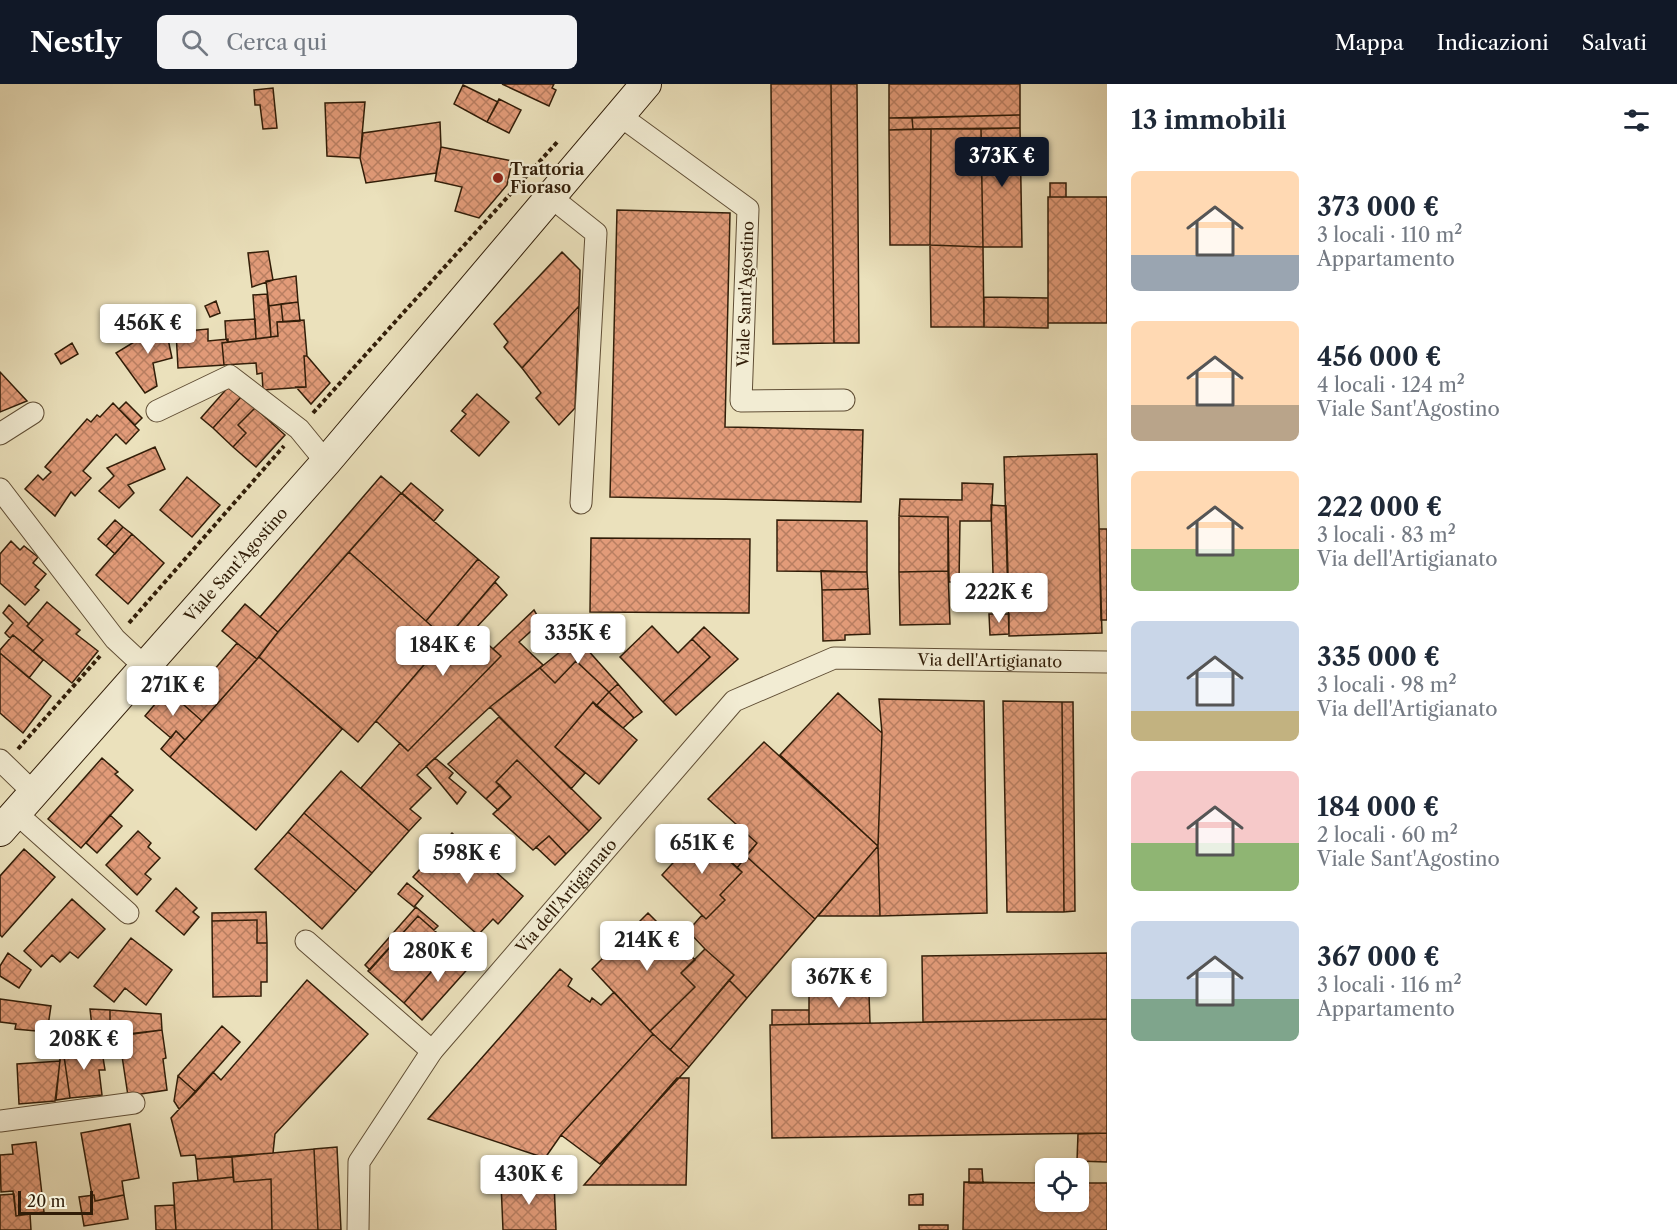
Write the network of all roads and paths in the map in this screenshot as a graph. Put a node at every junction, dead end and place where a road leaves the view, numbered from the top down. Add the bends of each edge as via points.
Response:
1 (646, 84) edge
2 (619, 115) junction
3 (552, 198) junction
4 (844, 400) dead end
5 (157, 411) dead end
6 (33, 413) dead end
7 (0, 434) edge
8 (326, 462) junction
9 (0, 489) edge
10 (581, 503) dead end
11 (1107, 662) edge
12 (145, 667) junction
13 (0, 760) edge
14 (16, 812) edge
15 (129, 913) dead end
16 (306, 941) dead end
17 (432, 1051) junction
18 (134, 1103) dead end
19 (0, 1121) edge
20 (358, 1230) edge

1 - 2 main road, Viale Sant'Agostino
2 - 3 main road, Viale Sant'Agostino
2 - 4 street, Viale Sant'Agostino via 748,209 741,401
3 - 8 main road, Viale Sant'Agostino
3 - 10 street via 596,233
5 - 8 street via 230,376 298,429
6 - 7 street
8 - 12 main road, Viale Sant'Agostino
9 - 12 street via 115,639
11 - 17 street, Via dell'Artigianato via 834,658 734,701
12 - 14 main road, Viale Sant'Agostino
13 - 14 street
14 - 15 street
16 - 17 street
17 - 20 street, Via dell'Artigianato via 359,1162
18 - 19 street

